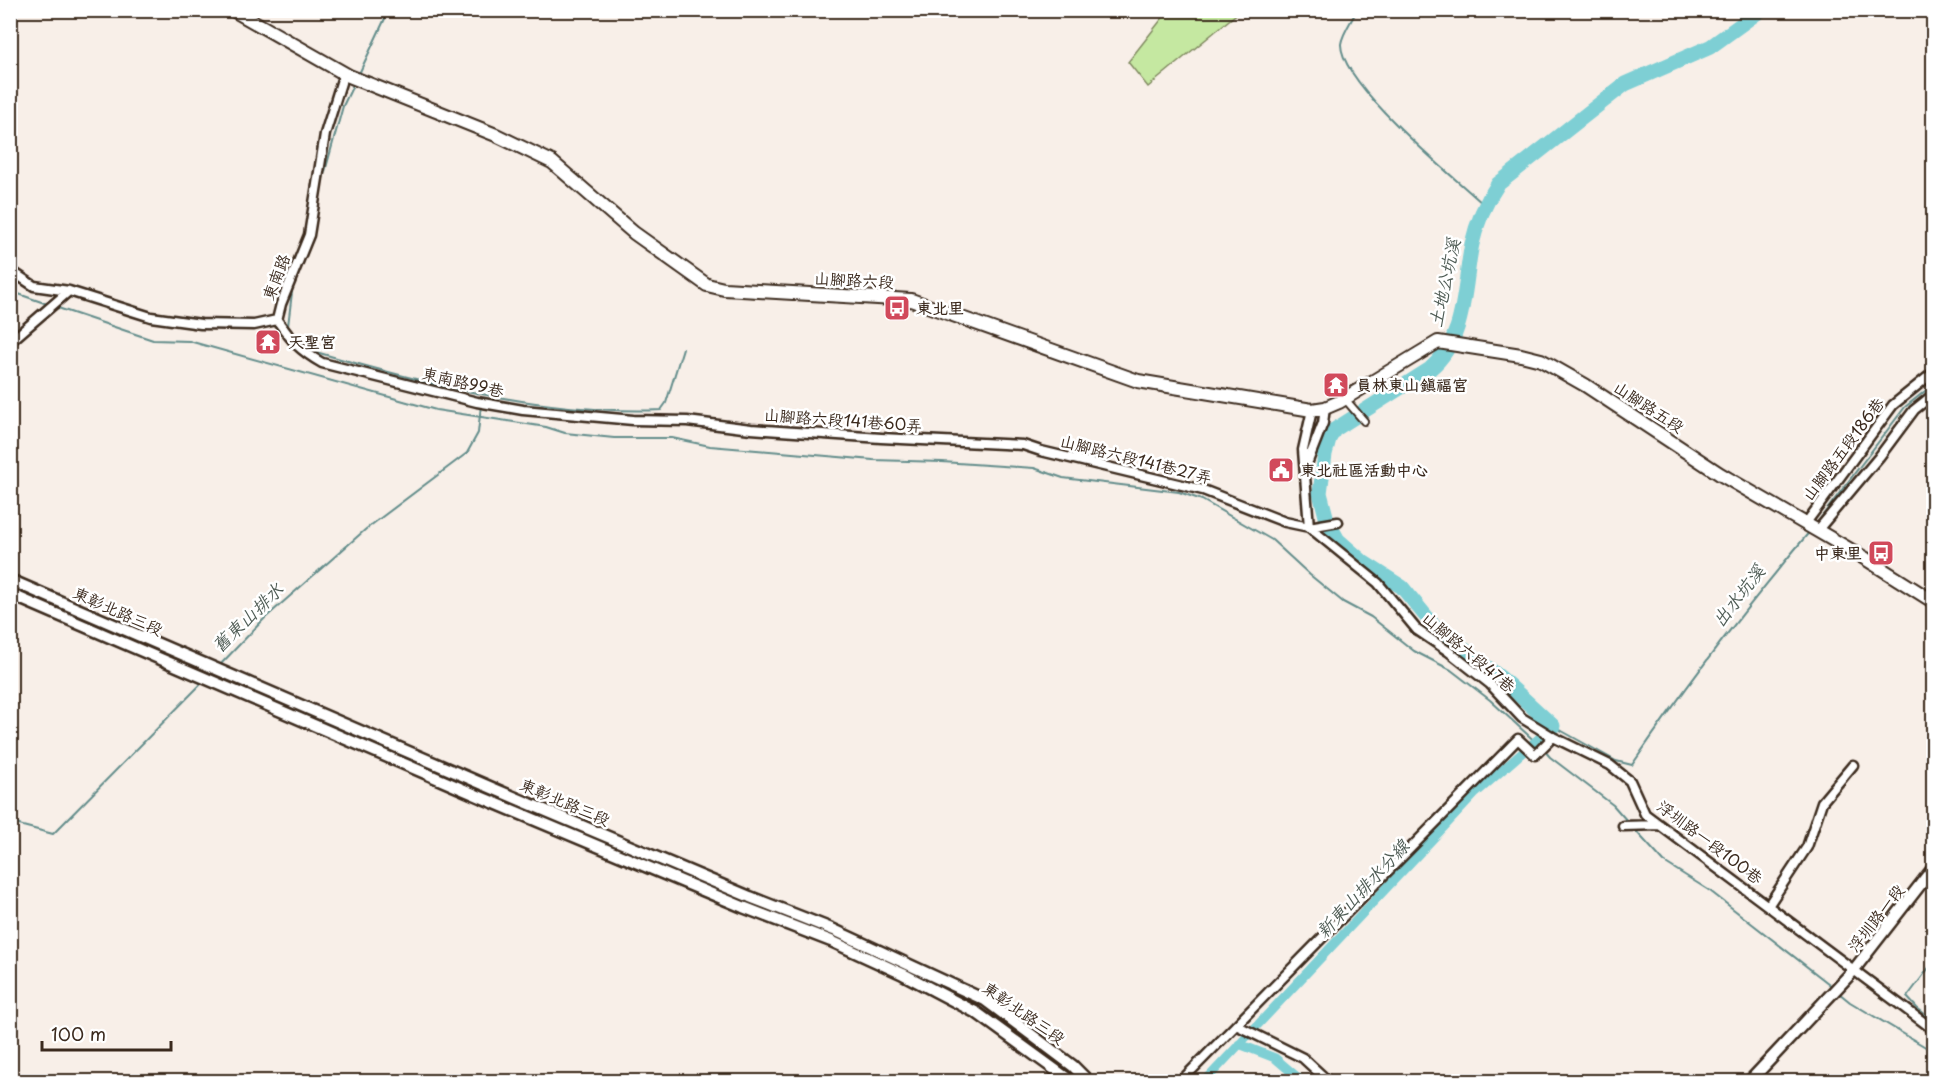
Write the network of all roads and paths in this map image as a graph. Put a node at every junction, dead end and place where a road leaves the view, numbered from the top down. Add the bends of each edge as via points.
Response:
1 (234, 10) edge
2 (347, 74) junction
3 (10, 270) edge
4 (69, 291) junction
5 (277, 320) junction
6 (10, 342) edge
7 (1438, 342) joint
8 (1934, 372) edge
9 (1934, 394) edge
10 (1344, 398) junction
11 (1325, 408) junction
12 (1312, 410) junction
13 (662, 420) joint
14 (1364, 421) dead end
15 (1023, 445) joint
16 (1306, 467) junction
17 (1338, 522) dead end
18 (1806, 524) junction
19 (1309, 527) junction
20 (1817, 531) junction
21 (10, 580) edge
22 (10, 594) edge
23 (1934, 602) edge
24 (1552, 737) junction
25 (1853, 765) dead end
26 (1660, 825) junction
27 (1623, 826) dead end
28 (1934, 867) edge
29 (1768, 906) junction
30 (1853, 971) junction
31 (1236, 1025) junction
32 (1934, 1030) edge
33 (1072, 1082) edge
34 (1089, 1082) edge
35 (1180, 1082) edge
36 (1329, 1082) edge
37 (1749, 1082) edge

1 - 2 main road, 山腳路六段
2 - 5 street, 東南路 via 325,134 309,235
2 - 12 main road, 山腳路六段 via 552,162 633,233 707,285 911,300 1138,381
3 - 4 street, 東南路 via 34,286
4 - 5 street, 東南路 via 151,317 201,324 254,325
4 - 6 street
5 - 13 street, 東南路99巷 via 294,344 322,363 524,410
7 - 10 main road, 山腳路六段
7 - 18 main road, 山腳路五段 via 1541,360
8 - 18 street, 山腳路五段186巷 via 1893,405
9 - 20 street via 1914,410
10 - 11 main road, 山腳路六段
10 - 14 street
11 - 12 main road, 山腳路六段
11 - 16 street
12 - 16 street via 1303,450
13 - 15 street, 山腳路六段141巷60弄 via 810,434
15 - 19 street, 山腳路六段141巷27弄 via 1203,490 1285,522
16 - 19 street
17 - 19 street
18 - 20 main road, 山腳路五段
19 - 24 street, 山腳路六段47巷 via 1378,583 1417,630 1490,684 1522,718
20 - 23 main road
21 - 34 street, 東彰北路三段 via 834,930 953,985 985,1000
22 - 33 street, 東彰北路三段 via 903,974 977,1013
24 - 26 street, 浮圳路一段100巷 via 1610,765 1630,781 1645,814
24 - 31 street via 1534,755 1518,739
25 - 29 street, 浮圳路一段100巷 via 1822,802 1808,847
26 - 27 street
26 - 29 street, 浮圳路一段100巷
28 - 30 street, 浮圳路一段
29 - 30 street, 浮圳路一段100巷
30 - 32 street, 浮圳路一段100巷
30 - 37 street, 浮圳路一段
31 - 35 street
31 - 36 street via 1304,1058

